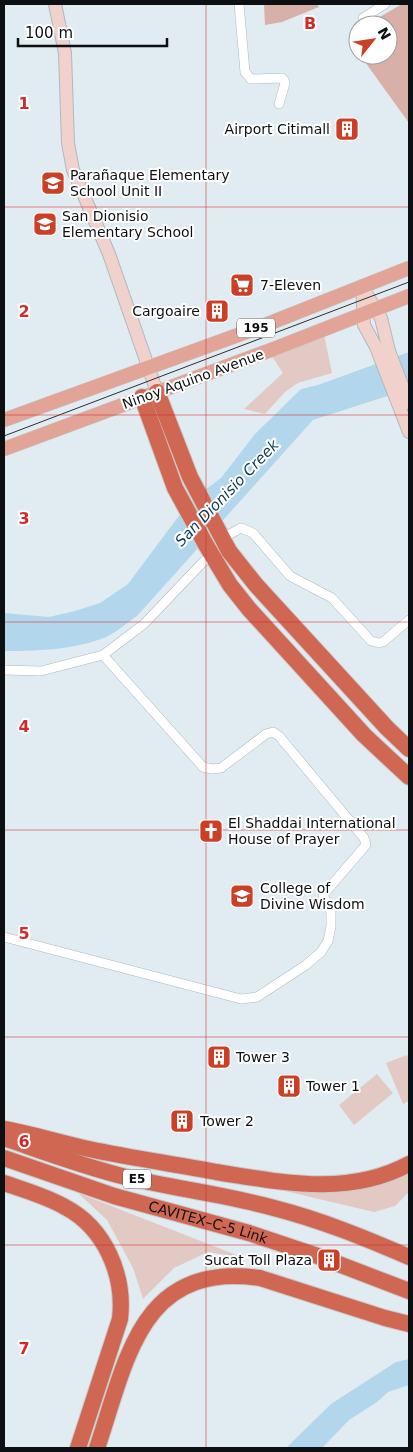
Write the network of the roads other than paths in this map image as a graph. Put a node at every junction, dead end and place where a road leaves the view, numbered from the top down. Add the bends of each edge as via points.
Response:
1 (55, 4) edge
2 (239, 4) edge
3 (385, 4) edge
4 (368, 15) edge
5 (279, 104) dead end
6 (409, 268) edge
7 (362, 286) junction
8 (409, 296) edge
9 (370, 311) junction
10 (383, 349) junction
11 (149, 367) junction
12 (150, 395) junction
13 (404, 401) edge
14 (4, 420) edge
15 (409, 432) edge
16 (4, 449) edge
17 (224, 533) junction
18 (205, 553) junction
19 (409, 620) edge
20 (103, 655) junction
21 (4, 670) edge
22 (409, 748) edge
23 (409, 777) edge
24 (4, 937) edge
25 (4, 1129) edge
26 (4, 1138) edge
27 (4, 1158) edge
28 (409, 1164) edge
29 (4, 1182) edge
30 (409, 1257) edge
31 (409, 1291) edge
32 (409, 1324) edge
33 (78, 1448) edge
34 (97, 1448) edge

1 - 11 main road via 65,53 68,143 73,170 109,254
2 - 5 street via 245,72 251,79 282,78 285,83
3 - 4 street
6 - 7 main road, Ninoy Aquino Avenue / 195
7 - 9 main road
7 - 11 main road, Ninoy Aquino Avenue / 195
8 - 9 main road, Ninoy Aquino Avenue / 195
9 - 10 main road via 381,318
9 - 10 main road via 364,325
9 - 12 main road, Ninoy Aquino Avenue / 195
10 - 13 main road
11 - 12 main road
11 - 14 main road, Ninoy Aquino Avenue / 195
12 - 16 main road, Ninoy Aquino Avenue / 195
12 - 17 highway via 194,486
12 - 18 highway via 170,476
13 - 15 main road
17 - 19 street via 241,528 253,533 290,576 332,598 371,641 387,640
17 - 22 highway via 233,557 256,585
18 - 20 street via 144,624
18 - 23 highway via 250,609 364,735
20 - 21 street via 41,671
20 - 24 street via 203,767 221,768 266,734 273,732 279,736 364,838 366,845 323,895 331,912 328,941 306,965 257,998 241,999
25 - 28 highway via 118,1155 290,1183 359,1182
26 - 30 highway, CAVITEX–C-5 Link / E5 via 128,1177 296,1214 340,1228
27 - 31 highway, CAVITEX–C-5 Link / E5 via 114,1196 315,1255
29 - 33 highway via 77,1214 102,1242 116,1269 121,1299 120,1319
32 - 34 highway via 260,1278 225,1275 192,1283 160,1304 140,1329

